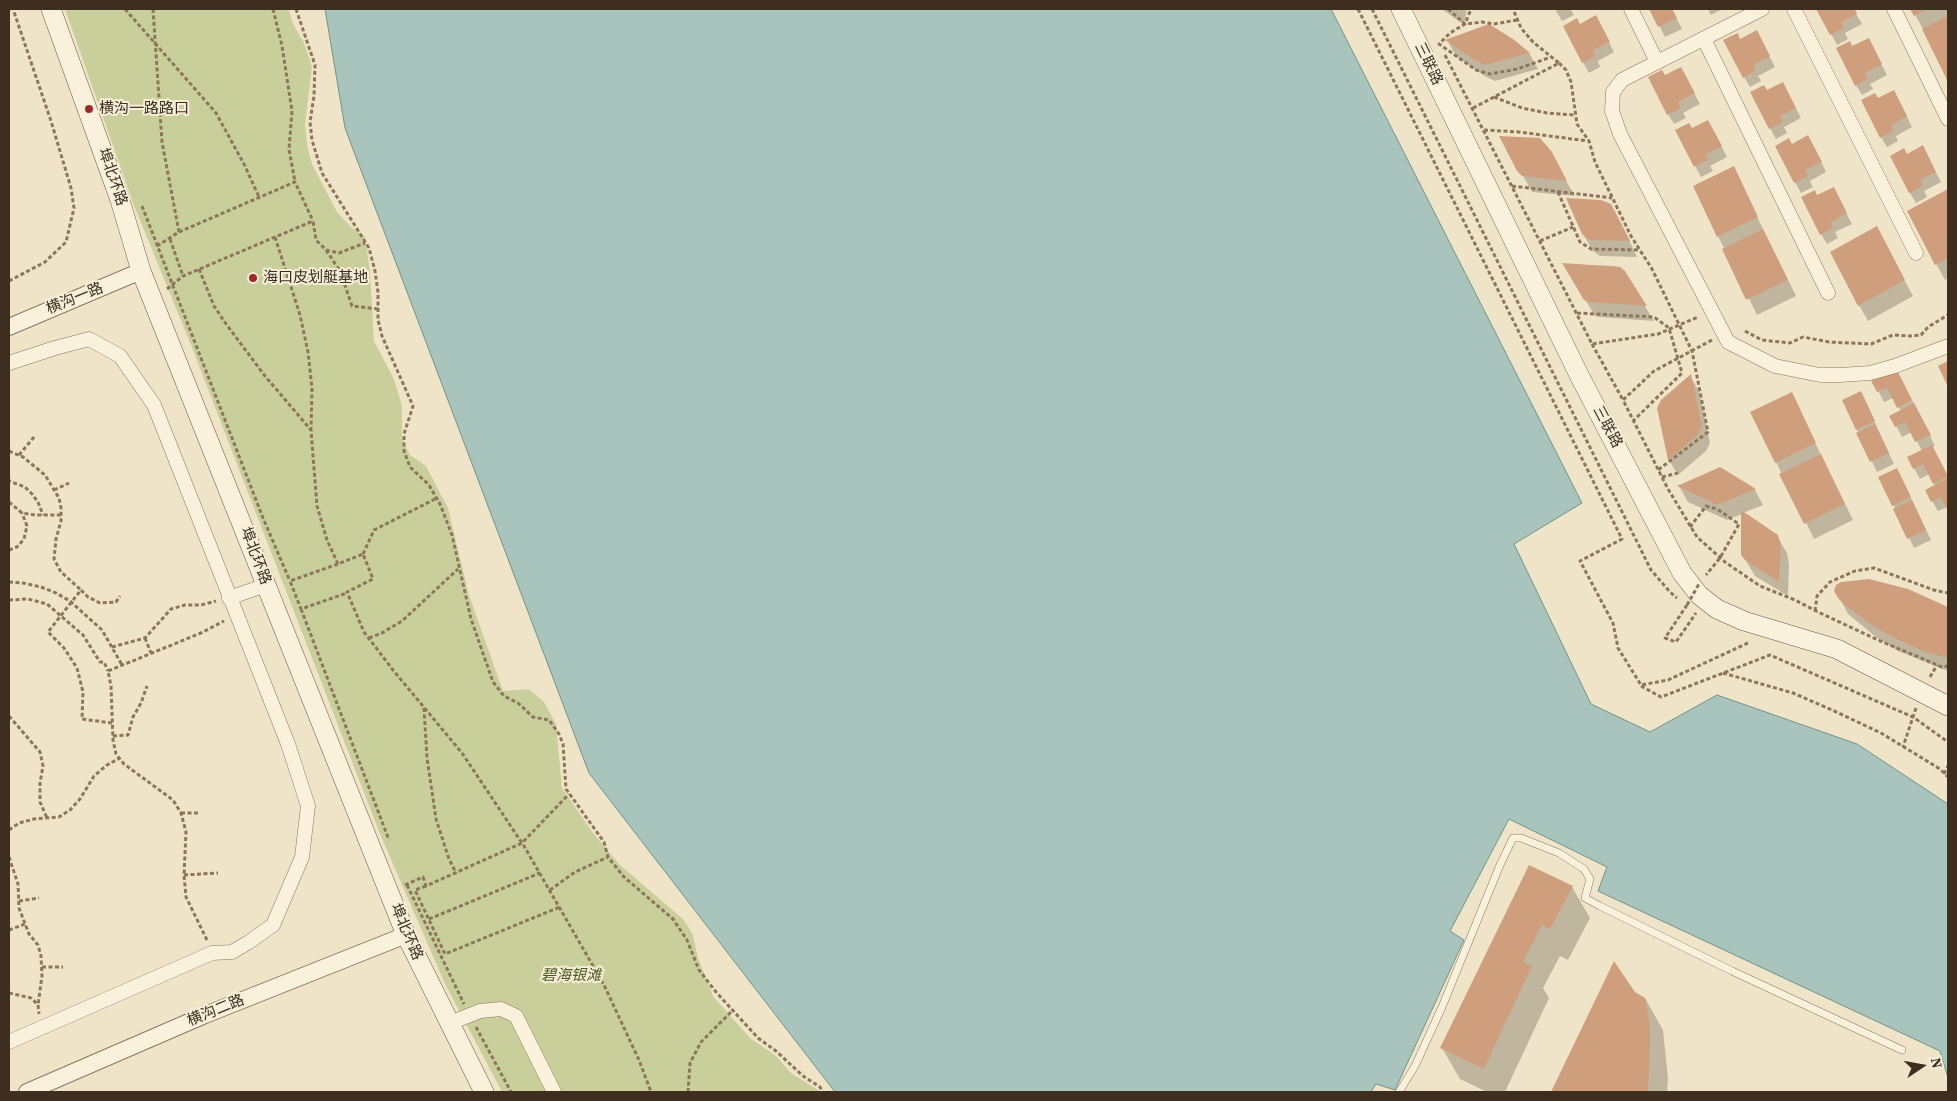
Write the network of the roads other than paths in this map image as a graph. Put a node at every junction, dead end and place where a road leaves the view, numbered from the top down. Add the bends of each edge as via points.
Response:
1 (51, 9) edge
2 (1401, 9) edge
3 (1631, 9) edge
4 (1794, 9) edge
5 (1894, 9) edge
6 (1758, 10) edge
7 (1704, 39) junction
8 (1657, 62) junction
9 (1948, 119) edge
10 (1916, 253) dead end
11 (141, 271) junction
12 (1828, 293) dead end
13 (9, 327) edge
14 (1948, 346) edge
15 (9, 364) edge
16 (266, 585) junction
17 (229, 598) junction
18 (1948, 706) edge
19 (406, 935) junction
20 (450, 1023) junction
21 (9, 1042) edge
22 (1902, 1050) dead end
23 (27, 1092) edge
24 (484, 1092) edge
25 (554, 1092) edge
26 (1398, 1092) edge

1 - 11 main road, 埠北环路 via 120,200
2 - 18 main road, 三联路 via 1579,375 1682,573 1699,595 1717,609 1744,621 1837,649
3 - 8 street
4 - 10 street
5 - 9 street
6 - 7 street
7 - 8 street
7 - 12 street
8 - 14 street via 1622,80 1613,92 1612,110 1620,134 1728,342 1774,366 1820,375 1870,373
11 - 13 street, 横沟一路
11 - 16 main road, 埠北环路
15 - 17 street via 89,339 120,356 154,405
16 - 17 street
16 - 19 main road, 埠北环路
17 - 21 street via 288,744 308,806 302,858 272,925 232,952 212,953
19 - 20 main road, 埠北环路
19 - 23 street, 横沟二路 via 124,1049
20 - 24 main road, 埠北环路
20 - 25 street via 480,1011 501,1009 516,1016
22 - 26 lane via 1585,898 1590,879 1584,869 1559,853 1521,838 1512,838 1442,1007 1415,1066

